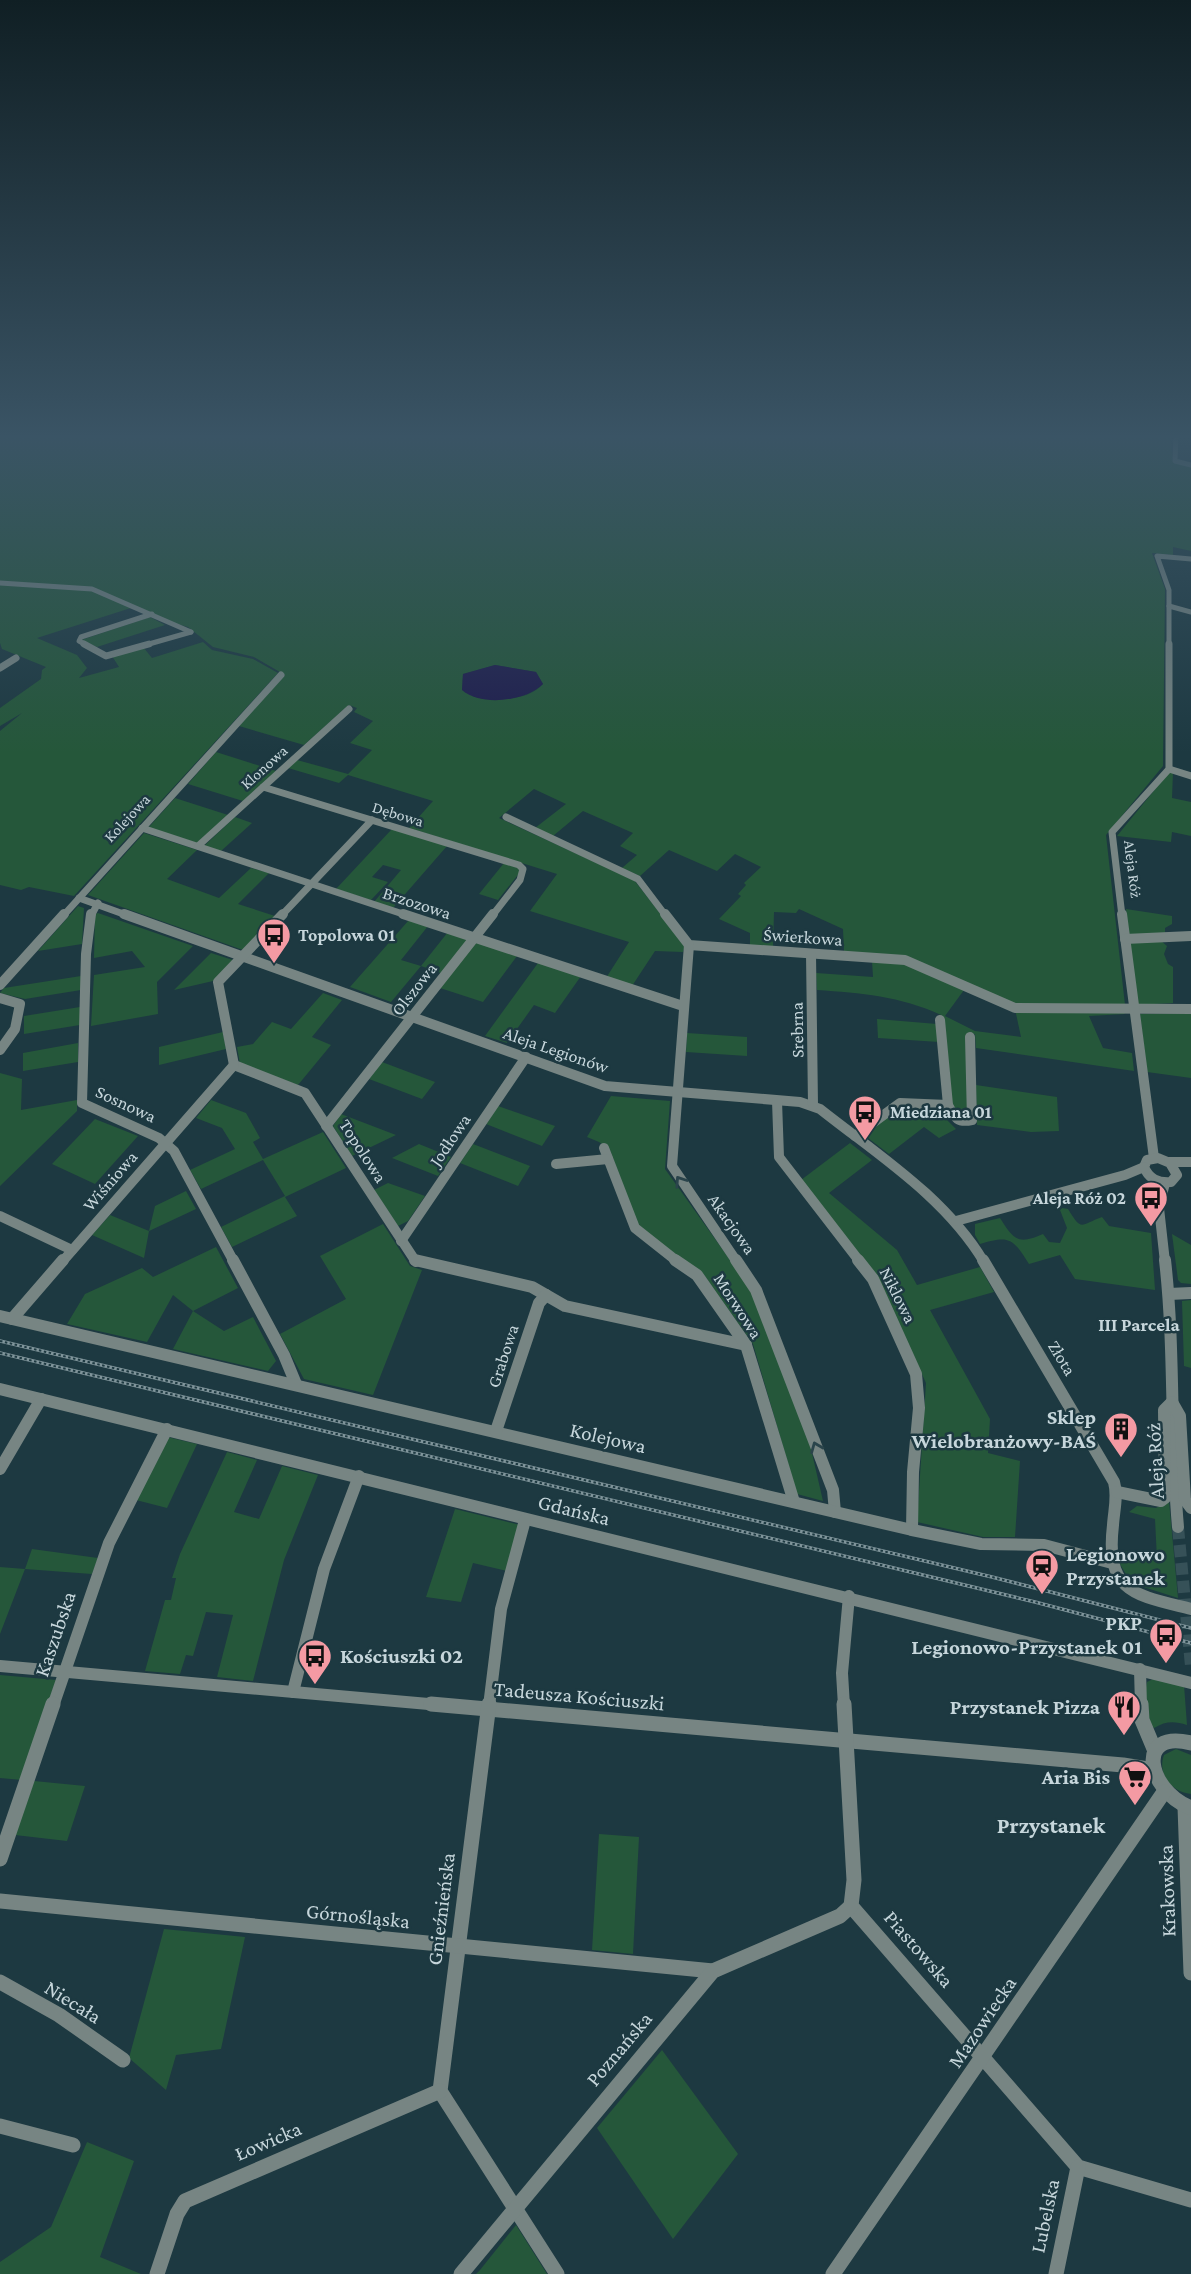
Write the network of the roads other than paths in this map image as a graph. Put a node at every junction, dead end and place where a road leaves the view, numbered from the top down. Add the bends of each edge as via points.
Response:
1 (1191, 559) edge
2 (0, 583) edge
3 (1169, 606) junction
4 (1191, 612) edge
5 (152, 614) junction
6 (16, 658) dead end
7 (0, 668) edge
8 (281, 675) dead end
9 (349, 709) dead end
10 (1169, 769) junction
11 (1191, 776) edge
12 (263, 787) junction
13 (506, 817) dead end
14 (372, 820) junction
15 (142, 828) junction
16 (198, 846) junction
17 (523, 869) joint
18 (311, 884) junction
19 (79, 898) junction
20 (98, 903) junction
21 (1191, 936) edge
22 (474, 938) junction
23 (1125, 939) junction
24 (689, 945) junction
25 (811, 954) junction
26 (242, 957) junction
27 (0, 985) edge
28 (0, 998) edge
29 (683, 1006) junction
30 (1133, 1009) junction
31 (1191, 1009) edge
32 (412, 1017) junction
33 (940, 1020) dead end
34 (971, 1037) dead end
35 (0, 1050) edge
36 (526, 1058) junction
37 (234, 1065) junction
38 (678, 1092) junction
39 (777, 1101) junction
40 (813, 1105) junction
41 (948, 1105) junction
42 (326, 1126) junction
43 (855, 1136) junction
44 (166, 1144) junction
45 (1154, 1158) junction
46 (1191, 1163) edge
47 (556, 1164) dead end
48 (1172, 1165) junction
49 (1146, 1171) junction
50 (1160, 1182) junction
51 (0, 1216) edge
52 (956, 1221) junction
53 (401, 1241) junction
54 (72, 1250) junction
55 (1191, 1293) edge
56 (1169, 1294) junction
57 (546, 1295) junction
58 (6, 1318) edge
59 (746, 1345) junction
60 (296, 1384) junction
61 (0, 1388) edge
62 (41, 1399) junction
63 (1172, 1402) junction
64 (166, 1429) junction
65 (496, 1431) junction
66 (0, 1469) edge
67 (359, 1476) junction
68 (1116, 1492) junction
69 (794, 1502) junction
70 (1191, 1508) edge
71 (835, 1512) junction
72 (525, 1520) junction
73 (1178, 1523) tunnel mouth
74 (912, 1530) junction
75 (1112, 1563) junction
76 (849, 1596) junction
77 (1191, 1609) edge
78 (0, 1666) edge
79 (1140, 1669) junction
80 (64, 1672) junction
81 (1191, 1683) edge
82 (293, 1692) junction
83 (488, 1709) junction
84 (847, 1741) junction
85 (1191, 1743) edge
86 (1155, 1751) junction
87 (1154, 1770) junction
88 (1164, 1792) junction
89 (1188, 1807) edge
90 (0, 1859) edge
91 (0, 1902) edge
92 (851, 1906) junction
93 (460, 1946) junction
94 (713, 1971) junction
95 (1191, 1973) edge
96 (0, 1982) edge
97 (983, 2057) junction
98 (123, 2060) dead end
99 (440, 2091) junction
100 (0, 2126) edge
101 (73, 2145) dead end
102 (1078, 2167) junction
103 (1191, 2200) edge
104 (516, 2208) junction
105 (157, 2274) edge
106 (461, 2274) edge
107 (557, 2274) edge
108 (833, 2274) edge
109 (1056, 2274) edge

1 - 3 street via 1157,556 1169,590
2 - 5 street via 92,589
3 - 4 street
3 - 10 street
5 - 5 street via 81,636 79,640 106,656 191,632
6 - 7 street
8 - 15 street, Kolejowa
9 - 12 street, Klonowa
10 - 11 street
10 - 23 street, Aleja Róż via 1112,832
12 - 14 street, Dębowa
12 - 16 street, Klonowa
13 - 24 street via 638,879
14 - 17 street, Dębowa
14 - 18 street
15 - 16 street, Brzozowa
15 - 19 street, Kolejowa
16 - 18 street, Brzozowa
17 - 22 street, Olszowa via 520,880
18 - 22 street, Brzozowa
18 - 26 street
19 - 20 street, Aleja Legionów
19 - 27 street, Kolejowa
20 - 26 street, Aleja Legionów
20 - 44 street, Sosnowa via 91,914 86,954 82,1103
21 - 23 street
22 - 29 street, Brzozowa
22 - 32 street, Olszowa
23 - 30 street, Aleja Róż
24 - 25 street, Świerkowa
24 - 29 street, Akacjowa
25 - 30 street, Świerkowa via 912,962 1011,1007
25 - 40 street, Srebrna
26 - 32 street, Aleja Legionów
26 - 37 street via 218,982
28 - 35 street via 20,1004 20,1017 17,1030
29 - 38 street, Akacjowa
30 - 31 street, Świerkowa
30 - 45 street, Aleja Róż
32 - 36 street, Aleja Legionów
32 - 42 street, Olszowa
33 - 41 street
34 - 41 street via 972,1120 955,1119
36 - 38 street, Aleja Legionów via 611,1087
36 - 53 street, Jodłowa
37 - 42 street, Topolowa via 304,1093
37 - 44 street, Wiśniowa
38 - 39 street, Aleja Legionów
71 -> 38 street, Akacjowa via 832,1490 756,1290 672,1166
39 - 40 street, Aleja Legionów
39 - 74 street, Niklowa via 779,1157 873,1279 916,1374 919,1408
40 - 43 street
41 - 43 street via 900,1103
42 - 53 street, Topolowa
43 - 52 street
44 - 54 street, Wiśniowa
44 - 60 street, Sosnowa via 254,1298
45 - 48 street
45 - 49 street via 1147,1160
46 - 48 street
47 - 59 street, Morwowa via 606,1154 635,1228 697,1275
48 - 50 street via 1176,1178
49 - 50 street
49 - 52 street
50 - 56 street, Aleja Róż
51 - 54 street
52 - 68 street, Złota via 1008,1301
53 - 57 street, Topolowa via 418,1263 532,1287
54 - 58 street, Wiśniowa
55 - 56 street
56 - 63 street, Aleja Róż
57 - 59 street, Topolowa via 565,1306
57 - 65 street, Grabowa via 539,1303
58 - 60 street, Kolejowa
59 - 69 street, Morwowa
60 - 65 street, Kolejowa
61 - 62 street, Gdańska
62 - 64 street, Gdańska
62 - 66 street
63 - 68 street, Aleja Róż via 1164,1410 1165,1496 1161,1501
63 - 70 street, Aleja Róż via 1180,1416 1185,1500
63 - 73 street, Aleja Róż
64 - 67 street, Gdańska
64 - 80 street, Kaszubska via 109,1543
65 - 69 street, Kolejowa
67 - 72 street, Gdańska
67 - 82 street via 324,1569
68 - 75 street, Złota
69 - 71 street, Kolejowa
71 - 74 street, Kolejowa
72 - 76 street, Gdańska
72 - 83 street, Gnieźnieńska via 501,1609
74 - 75 street, Kolejowa via 981,1544 1044,1545
75 - 77 street via 1118,1580 1133,1593
76 - 79 street, Gdańska
76 - 84 street via 842,1673
78 - 80 street, Tadeusza Kościuszki
79 - 81 street, Gdańska
79 - 86 street via 1142,1720
80 - 82 street, Tadeusza Kościuszki
80 - 90 street, Kaszubska
82 - 83 street, Tadeusza Kościuszki
83 - 84 street, Tadeusza Kościuszki
83 - 93 street, Gnieźnieńska
84 - 87 street, Tadeusza Kościuszki
84 - 92 street via 854,1880
85 - 86 street via 1167,1740
86 - 87 street
87 - 88 street
88 - 89 street
88 - 97 street, Mazowiecka
89 - 95 street, Krakowska
91 - 93 street, Górnośląska
92 - 94 street, Poznańska via 840,1916
92 - 97 street, Piastowska
93 - 94 street, Górnośląska
93 - 99 street, Gnieźnieńska
94 - 104 street, Poznańska
96 - 98 street, Niecała via 59,2015
97 - 102 street, Piastowska
97 - 108 street, Mazowiecka
99 - 104 street
99 - 105 street, Łowicka via 185,2201
100 - 101 street
102 - 103 street
102 - 109 street, Lubelska
104 - 106 street, Poznańska
104 - 107 street

